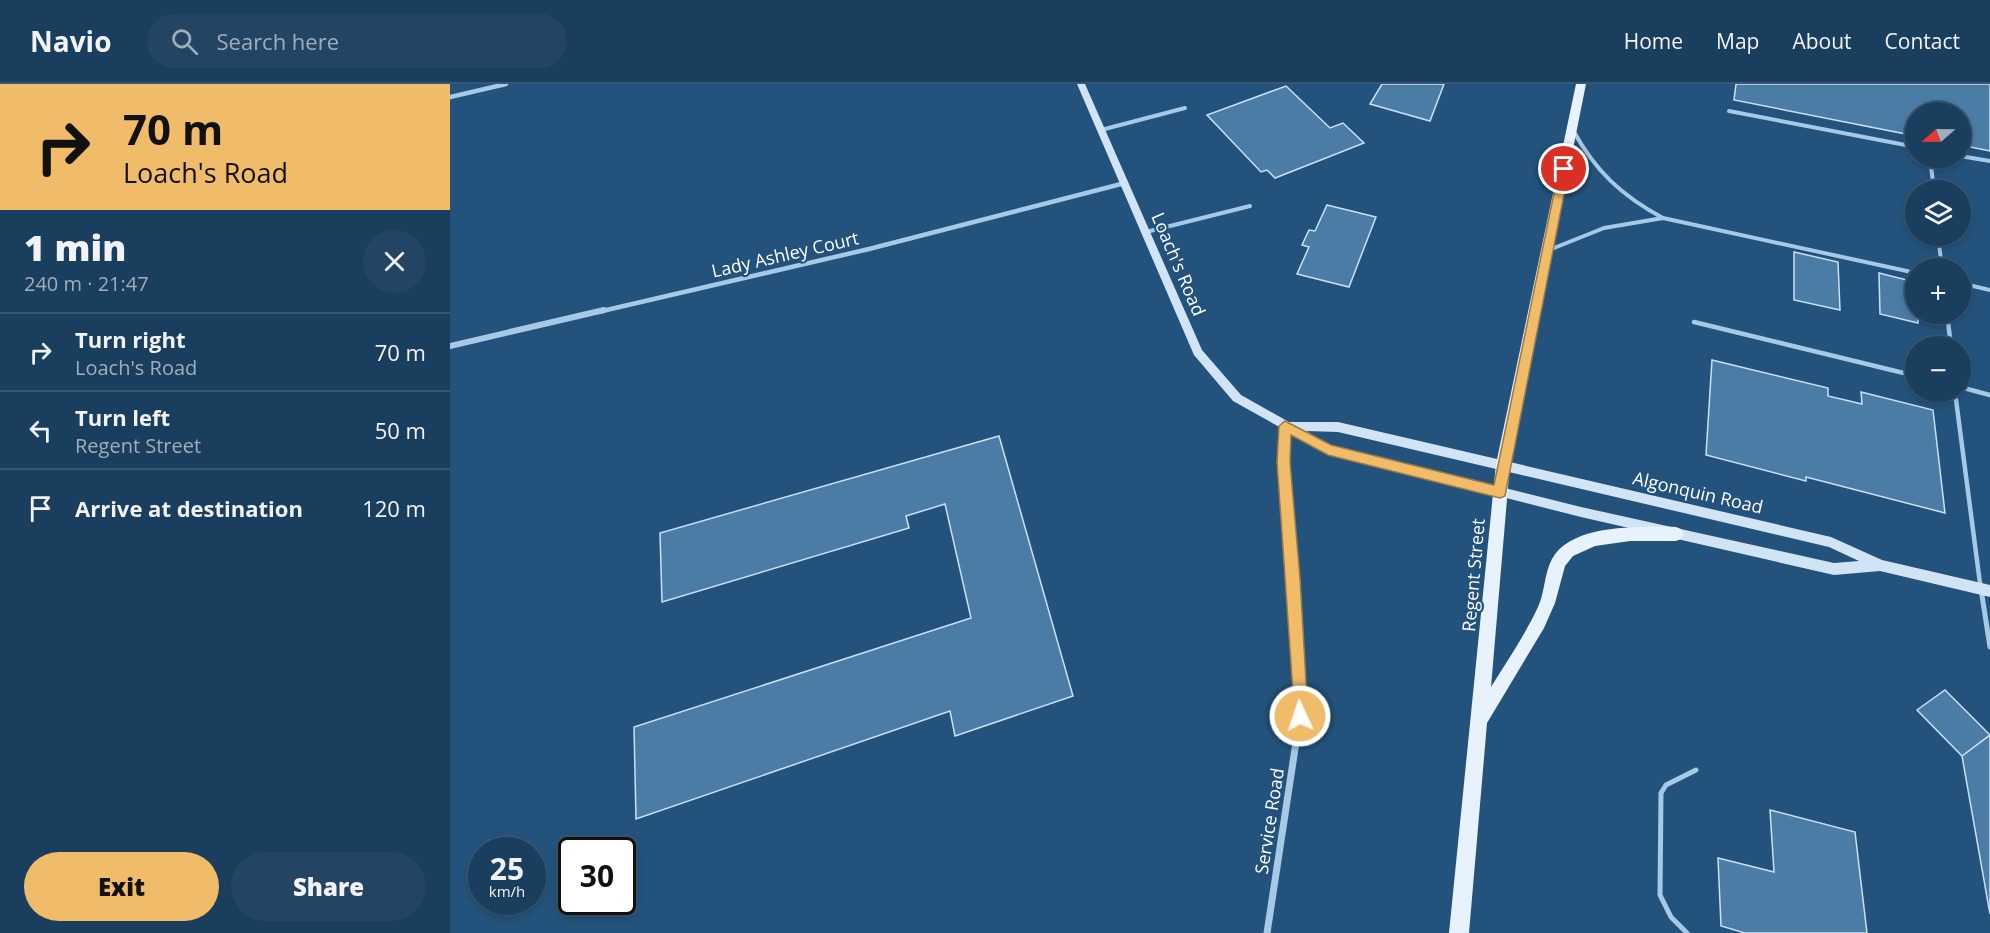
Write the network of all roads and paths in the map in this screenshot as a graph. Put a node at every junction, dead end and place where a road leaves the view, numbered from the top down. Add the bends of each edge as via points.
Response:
1 (506, 84) edge
2 (1081, 84) edge
3 (1581, 84) edge
4 (450, 97) edge
5 (1185, 108) dead end
6 (1729, 111) dead end
7 (1572, 128) junction
8 (1101, 130) junction
9 (1905, 145) edge
10 (1971, 158) edge
11 (1990, 161) edge
12 (1125, 183) junction
13 (1250, 206) dead end
14 (1663, 218) junction
15 (1146, 232) junction
16 (1547, 251) junction
17 (1905, 271) edge
18 (1971, 286) edge
19 (1990, 290) edge
20 (1694, 322) dead end
21 (450, 346) edge
22 (1905, 373) edge
23 (1971, 390) edge
24 (1990, 394) edge
25 (1957, 402) edge
26 (1285, 426) junction
27 (1503, 464) junction
28 (1500, 492) junction
29 (1676, 534) junction
30 (1880, 565) junction
31 (1985, 589) edge
32 (1990, 647) edge
33 (1479, 722) junction
34 (1696, 770) dead end
35 (1268, 933) edge
36 (1459, 933) edge
37 (1687, 933) edge

1 - 4 street
2 - 8 street, Loach's Road
3 - 7 main road, Regent Street
5 - 8 lane
6 - 9 lane
7 - 14 lane via 1587,159 1607,182 1634,203
7 - 16 main road, Regent Street
8 - 12 street, Loach's Road
10 - 11 lane
12 - 15 street, Loach's Road
12 - 21 street, Lady Ashley Court via 869,249
13 - 15 lane
14 - 16 lane via 1594,228
14 - 17 lane
15 - 26 street, Loach's Road via 1198,352 1237,398
16 - 27 main road, Regent Street
18 - 19 lane
20 - 22 lane
23 - 24 lane
25 - 31 lane
26 - 27 street, Loach's Road via 1338,427
26 - 28 street, Loach's Road via 1328,449
26 - 35 street, Service Road via 1283,462 1300,716
27 - 28 main road, Regent Street
27 - 30 street, Algonquin Road via 1831,542
28 - 29 street, Algonquin Road
28 - 33 main road, Regent Street
29 - 30 street, Algonquin Road via 1834,569
29 - 33 main road via 1604,537 1560,557 1552,573 1546,608
30 - 31 street, Algonquin Road
31 - 32 lane
33 - 36 main road, Regent Street
34 - 37 lane via 1666,785 1661,793 1660,895 1671,917

